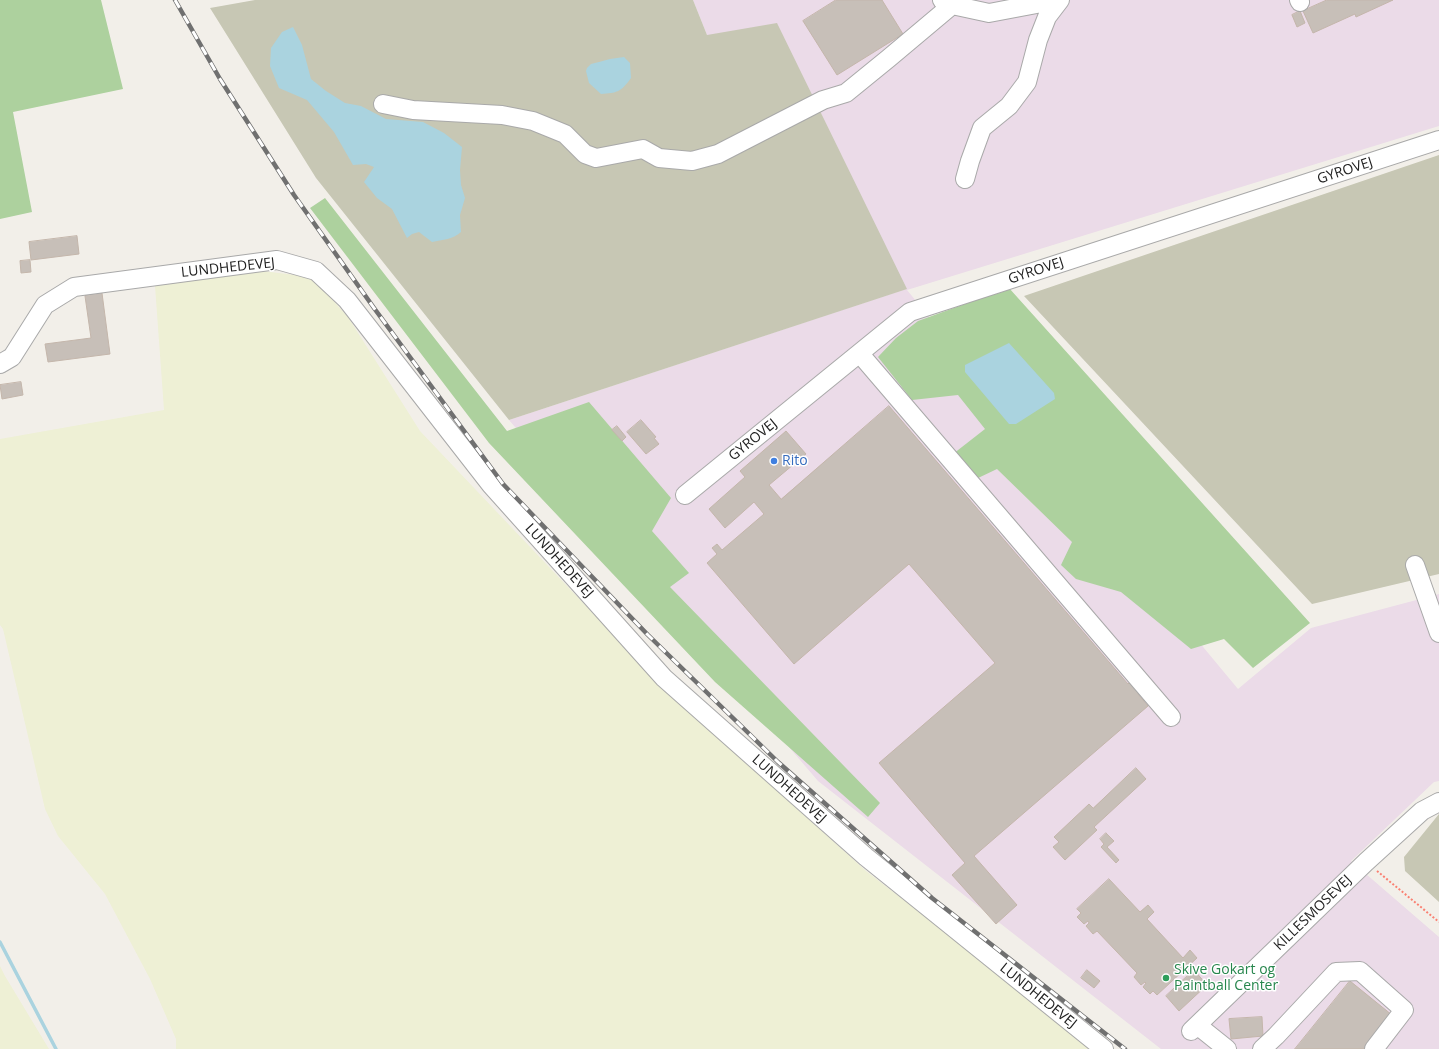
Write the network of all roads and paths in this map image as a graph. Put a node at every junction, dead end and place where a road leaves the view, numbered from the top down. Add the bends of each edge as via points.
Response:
1 (1059, 0) edge
2 (947, 2) edge
3 (383, 104) dead end
4 (1439, 140) edge
5 (965, 179) dead end
6 (860, 354) junction
7 (0, 364) edge
8 (685, 495) dead end
9 (1414, 565) dead end
10 (1439, 633) edge
11 (1171, 717) dead end
12 (1439, 802) edge
13 (1366, 862) junction
14 (1439, 922) edge
15 (1104, 1049) edge
16 (1227, 1049) edge
17 (1262, 1049) edge
18 (1374, 1049) edge

1 - 2 street via 989,13
1 - 5 street via 1047,17 1038,40 1027,82 1009,106 982,128
2 - 3 street via 889,58 846,92 823,100 718,154 692,161 659,158 643,149 596,158 585,154 565,134 533,121 502,115 413,110
4 - 6 street, GYROVEJ via 910,312
6 - 8 street, GYROVEJ
6 - 11 street
7 - 15 street, LUNDHEDEVEJ via 12,357 45,305 74,287 277,260 316,271 347,300 491,485 664,678 866,858
9 - 10 street
12 - 13 street, KILLESMOSEVEJ via 1422,812
13 - 14 path
13 - 16 street, KILLESMOSEVEJ via 1194,1028
17 - 18 street via 1336,972 1360,971 1404,1010

